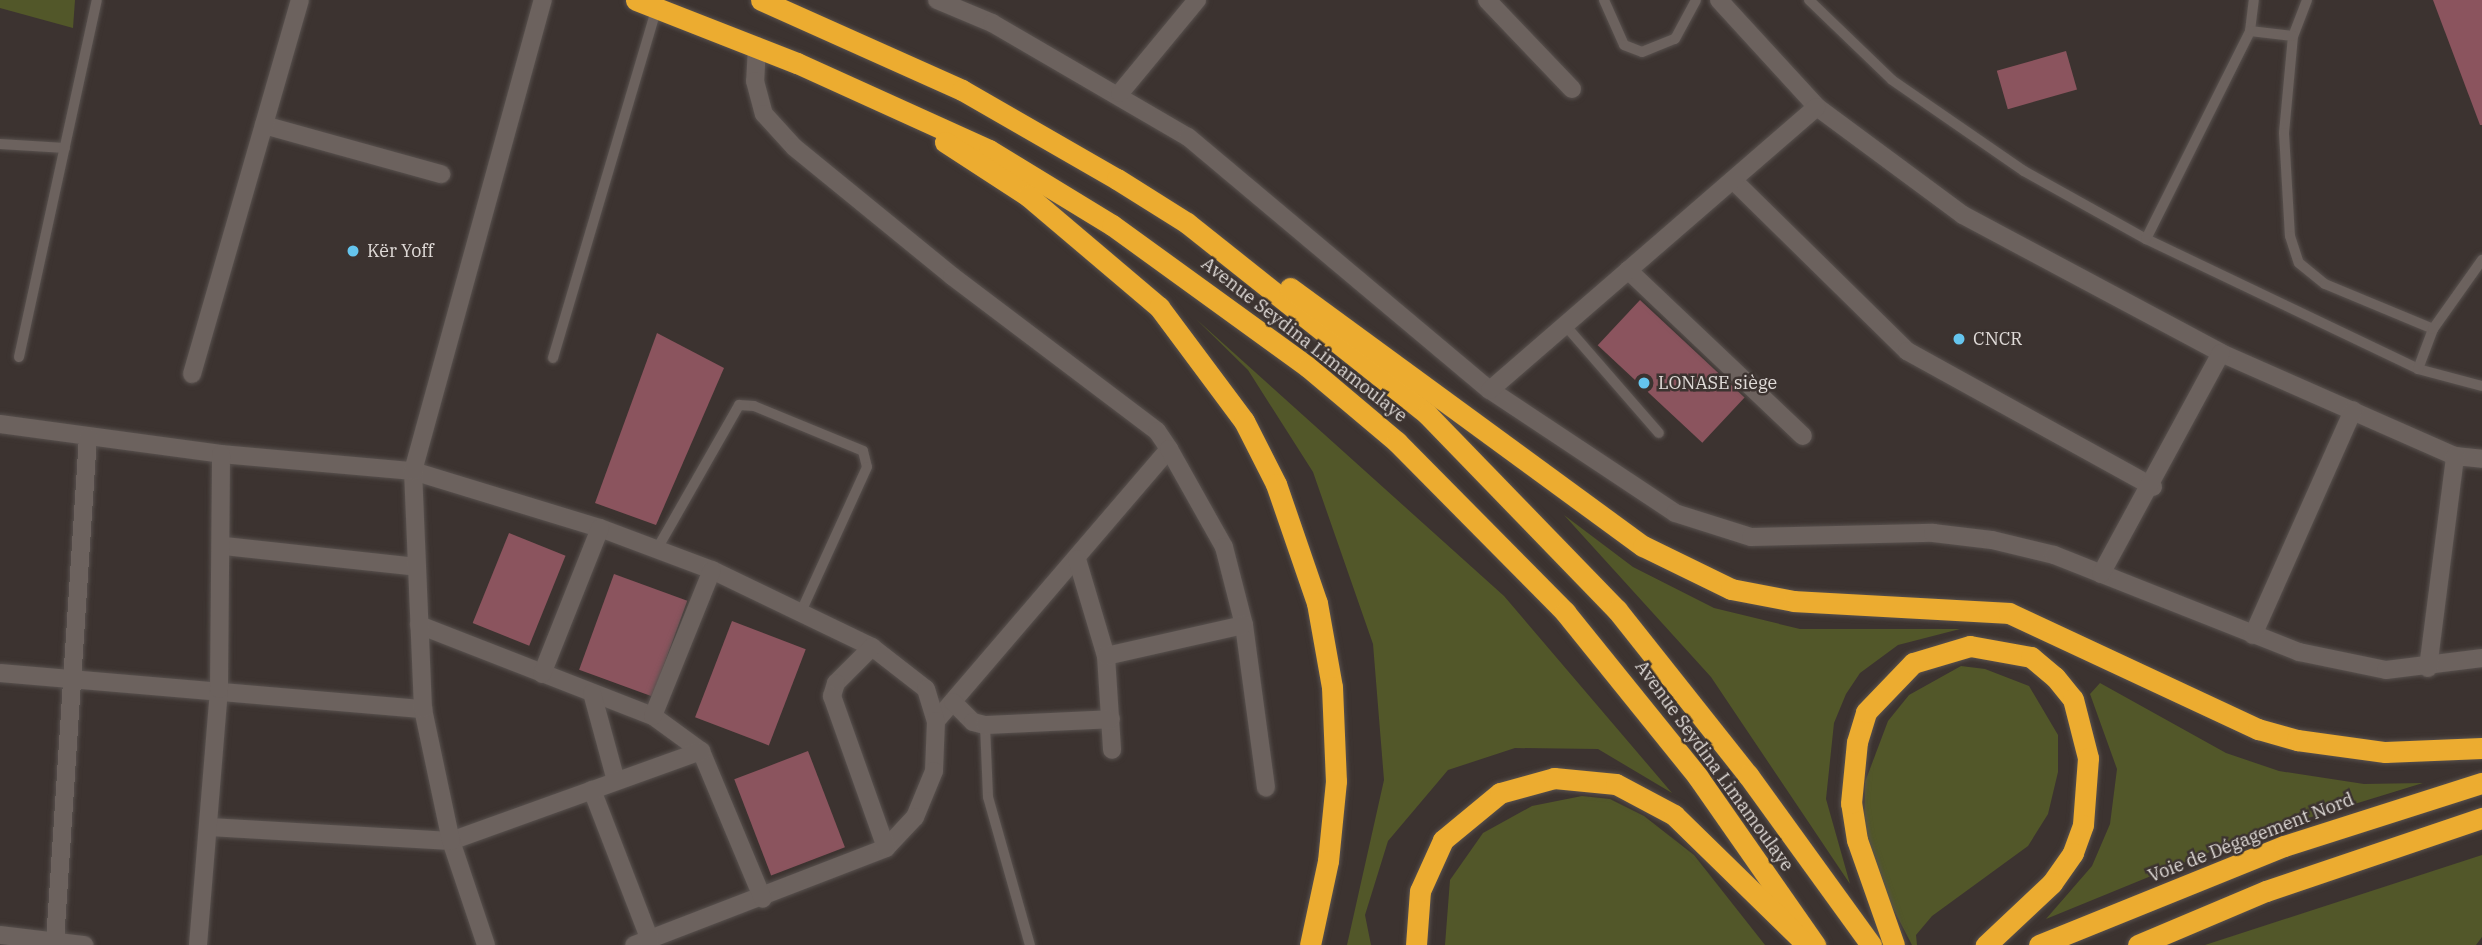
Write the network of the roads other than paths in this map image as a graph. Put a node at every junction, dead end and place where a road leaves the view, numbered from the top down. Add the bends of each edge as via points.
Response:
1 (97, 0) edge
2 (300, 0) edge
3 (543, 0) edge
4 (636, 0) edge
5 (761, 0) edge
6 (937, 0) edge
7 (1197, 0) edge
8 (1487, 0) edge
9 (1604, 0) edge
10 (1696, 0) edge
11 (1719, 0) edge
12 (1809, 0) edge
13 (2255, 0) edge
14 (2307, 0) edge
15 (657, 6) junction
16 (2250, 32) junction
17 (2293, 36) junction
18 (757, 46) junction
19 (1572, 89) dead end
20 (1120, 93) junction
21 (881, 101) junction
22 (1817, 107) junction
23 (264, 125) junction
24 (0, 144) edge
25 (65, 148) junction
26 (441, 174) dead end
27 (1733, 180) junction
28 (1187, 223) junction
29 (2146, 239) junction
30 (2482, 260) edge
31 (1628, 270) junction
32 (1565, 325) junction
33 (2433, 329) junction
34 (2221, 353) junction
35 (19, 357) dead end
36 (553, 358) dead end
37 (2418, 369) junction
38 (192, 374) dead end
39 (2482, 386) edge
40 (1490, 390) junction
41 (2353, 410) junction
42 (0, 424) edge
43 (1659, 433) dead end
44 (1802, 436) dead end
45 (88, 438) junction
46 (1169, 449) junction
47 (221, 454) junction
48 (2455, 456) junction
49 (2482, 459) edge
50 (413, 471) junction
51 (2153, 487) junction
52 (600, 528) junction
53 (224, 546) junction
54 (657, 549) junction
55 (1077, 559) junction
56 (417, 567) junction
57 (712, 570) junction
58 (2101, 574) junction
59 (801, 612) junction
60 (419, 625) junction
61 (1244, 625) junction
62 (2253, 635) junction
63 (872, 647) junction
64 (1105, 656) junction
65 (2482, 658) edge
66 (2428, 668) junction
67 (0, 673) edge
68 (542, 674) junction
69 (72, 679) junction
70 (219, 689) junction
71 (592, 693) junction
72 (953, 702) junction
73 (423, 709) junction
74 (653, 716) junction
75 (1111, 719) junction
76 (936, 722) junction
77 (985, 725) junction
78 (2482, 748) edge
79 (1112, 750) dead end
80 (701, 751) junction
81 (616, 781) junction
82 (2482, 783) edge
83 (1266, 788) dead end
84 (592, 790) junction
85 (2482, 818) edge
86 (210, 827) junction
87 (451, 841) junction
88 (886, 848) junction
89 (763, 899) junction
90 (0, 935) edge
91 (55, 942) junction
92 (642, 942) edge
93 (84, 945) edge
94 (198, 945) edge
95 (486, 945) edge
96 (1030, 945) edge
97 (1310, 945) edge
98 (1416, 945) edge
99 (1807, 945) edge
100 (1815, 945) edge
101 (1871, 945) edge
102 (1894, 945) edge
103 (1986, 945) edge
104 (2039, 945) edge
105 (2138, 945) edge

1 - 25 lane
2 - 23 street
3 - 50 street
4 - 15 highway, Avenue Seydina Limamoulaye
5 - 28 highway, Avenue Seydina Limamoulaye via 962,90
6 - 20 street via 992,23
7 - 20 street
8 - 19 street
9 - 10 lane via 1624,45 1643,52 1675,39
11 - 22 street
12 - 29 lane via 1892,80 1951,125
13 - 16 lane
14 - 17 lane
15 - 18 highway, Avenue Seydina Limamoulaye
15 - 36 lane
16 - 17 lane
16 - 29 lane
17 - 33 lane via 2284,133 2290,236 2299,263 2325,284
18 - 21 highway, Avenue Seydina Limamoulaye
18 - 46 street via 755,81 764,114 794,147 952,276 1157,431
20 - 40 street via 1188,137
21 - 97 highway via 1028,195 1125,275 1181,332 1250,434 1299,543 1332,687 1331,834
21 - 100 highway, Avenue Seydina Limamoulaye via 989,150 1112,225 1225,303 1397,442 1556,603 1625,683
22 - 27 street
22 - 34 street via 1963,215
23 - 26 street
23 - 38 street
24 - 25 lane
25 - 35 lane
27 - 31 street
27 - 51 street via 1907,351
28 - 78 highway via 1379,348 1643,546 1698,576 1760,598 2009,613 2258,729 2297,740 2397,752
28 - 101 highway, Avenue Seydina Limamoulaye via 1427,414 1530,514 1617,610 1748,775
29 - 37 lane
30 - 33 lane
31 - 32 street
31 - 44 street
32 - 40 street
32 - 43 lane
33 - 37 lane
34 - 41 street
34 - 51 street
37 - 39 lane
40 - 58 street via 1675,513 1719,530 1751,537 1933,533 1980,538 2054,555
41 - 48 street
41 - 62 street
42 - 45 street
45 - 47 street
45 - 69 street
46 - 55 street
46 - 61 street via 1224,547
47 - 50 street
47 - 53 street
48 - 49 street
48 - 66 street
50 - 52 street
50 - 56 street
51 - 58 street
52 - 54 street
52 - 68 street
53 - 56 street
53 - 70 street
54 - 57 street
54 - 59 lane via 739,405 754,405 863,451 867,467
55 - 64 street
55 - 72 street
56 - 60 street
57 - 59 street
57 - 74 street
58 - 62 street
59 - 63 street
60 - 68 street
60 - 73 street
61 - 64 street
61 - 83 street
62 - 66 street via 2343,662
63 - 76 street via 926,689
63 - 88 street via 836,683 832,696
64 - 75 street
65 - 66 street
67 - 69 street
68 - 71 street
69 - 70 street
69 - 91 street
70 - 73 street
70 - 86 street
71 - 74 street
71 - 81 street
72 - 76 street
72 - 77 street via 972,722
73 - 87 street
74 - 80 street
75 - 77 street
75 - 79 street
76 - 88 street via 934,771 915,817
77 - 96 lane via 988,797
80 - 81 street
80 - 89 street
81 - 84 street
82 - 104 highway, Voie de Dégagement Nord via 2284,846
84 - 87 street
84 - 92 street
85 - 105 highway via 2266,891
86 - 87 street
86 - 94 street
87 - 95 street
88 - 89 street
89 - 92 street
90 - 91 street
91 - 93 street
98 - 99 highway via 1420,891 1443,840 1500,793 1554,778 1616,784 1674,815
102 - 103 highway via 1857,840 1851,803 1857,742 1866,712 1903,671 1938,651 1970,646 2031,657 2054,677 2073,699 2088,758 2083,825 2073,853 2052,883

